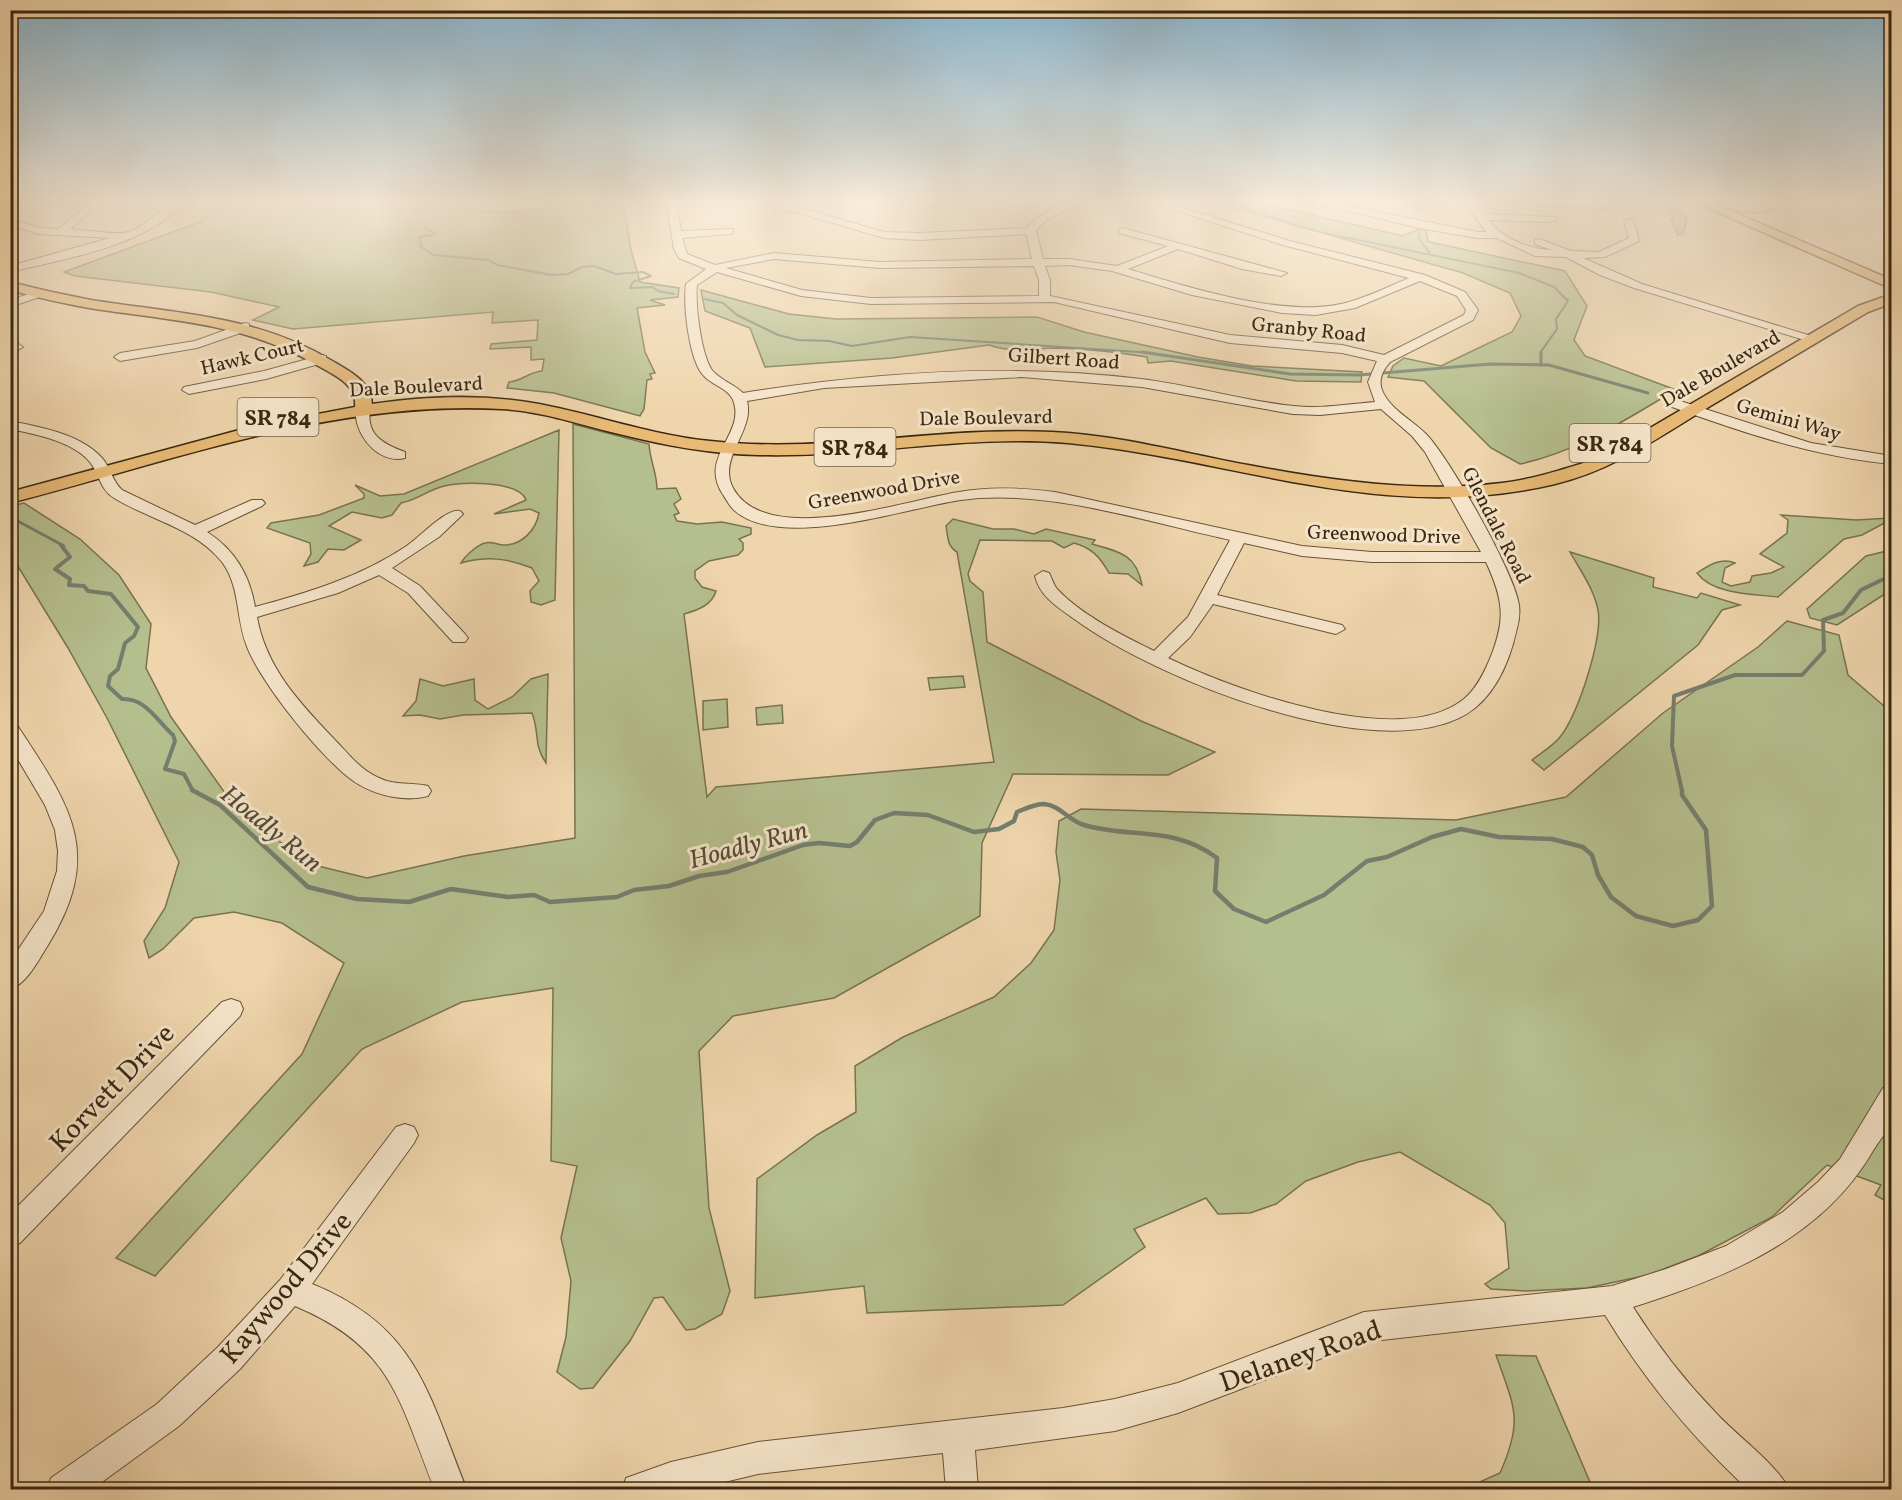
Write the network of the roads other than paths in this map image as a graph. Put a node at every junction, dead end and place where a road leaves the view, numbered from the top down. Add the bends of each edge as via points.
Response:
1 (709, 271) edge
2 (724, 271) edge
3 (1041, 271) edge
4 (1125, 271) edge
5 (1269, 271) edge
6 (1397, 271) edge
7 (1603, 271) edge
8 (1866, 271) edge
9 (1868, 271) edge
10 (1875, 271) edge
11 (1281, 273) dead end
12 (1892, 275) edge
13 (1421, 277) junction
14 (1892, 285) edge
15 (10, 286) edge
16 (38, 294) junction
17 (1886, 296) edge
18 (1044, 298) junction
19 (10, 304) edge
20 (245, 327) junction
21 (1798, 334) junction
22 (1815, 339) junction
23 (120, 357) dead end
24 (322, 359) junction
25 (1379, 370) junction
26 (189, 390) dead end
27 (739, 398) junction
28 (364, 405) junction
29 (1385, 405) junction
30 (1685, 407) junction
31 (10, 425) edge
32 (729, 444) junction
33 (400, 455) dead end
34 (1892, 460) edge
35 (101, 469) junction
36 (10, 488) edge
37 (1453, 488) junction
38 (10, 498) edge
39 (257, 503) dead end
40 (455, 514) dead end
41 (193, 532) junction
42 (1239, 538) junction
43 (1491, 557) junction
44 (380, 569) junction
45 (1043, 576) dead end
46 (1207, 598) junction
47 (248, 614) junction
48 (1336, 629) dead end
49 (459, 638) dead end
50 (1157, 658) junction
51 (10, 729) edge
52 (421, 791) dead end
53 (10, 980) edge
54 (231, 1009) dead end
55 (1892, 1096) edge
56 (405, 1135) dead end
57 (10, 1234) edge
58 (290, 1290) junction
59 (1612, 1300) junction
60 (958, 1437) junction
61 (63, 1490) edge
62 (451, 1490) edge
63 (638, 1490) edge
64 (962, 1490) edge
65 (1773, 1490) edge

1 - 27 street via 696,279 691,288 703,365
2 - 18 street, Granby Road via 801,293 844,299
3 - 18 street via 1046,283
4 - 13 street via 1192,291 1304,311 1351,306
5 - 11 street
6 - 13 street
7 - 21 street via 1630,283
8 - 17 main road
9 - 14 main road
10 - 12 main road
13 - 25 street via 1461,294 1471,305 1472,313
15 - 16 main road
16 - 19 street
16 - 20 main road
17 - 21 main road, Dale Boulevard / SR 784 via 1846,306
17 - 22 main road, Dale Boulevard / SR 784
18 - 25 street, Granby Road via 1219,337 1342,349
20 - 23 street via 197,344
20 - 24 main road via 280,337
21 - 22 street
21 - 30 main road, Dale Boulevard / SR 784
22 - 30 main road, Dale Boulevard / SR 784
24 - 26 street, Hawk Court
24 - 28 main road via 356,383
25 - 29 street, Glendale Road via 1379,398
27 - 29 street, Gilbert Road via 824,384 1012,373 1115,380 1293,410
27 - 32 street, Greenwood Drive via 743,417
28 - 32 main road, Dale Boulevard / SR 784 via 525,406 571,414 658,439
28 - 33 street via 361,423 367,436
28 - 35 main road, Dale Boulevard / SR 784
29 - 37 street, Glendale Road via 1423,439
30 - 34 street, Gemini Way via 1811,450
30 - 37 main road, Dale Boulevard / SR 784 via 1622,453 1586,469 1517,486
31 - 35 street via 74,444 93,456
32 - 37 main road, Dale Boulevard / SR 784 via 960,428 1056,428 1111,434 1317,474
32 - 42 street, Greenwood Drive via 723,479 729,496 742,510 772,520 835,520 956,496 1012,492 1055,497
35 - 36 main road, Dale Boulevard / SR 784
35 - 38 main road, Dale Boulevard / SR 784
35 - 41 street via 115,492
37 - 43 street, Glendale Road
39 - 41 street
40 - 44 street via 427,541
41 - 47 street via 215,545 238,572
42 - 43 street, Greenwood Drive via 1344,555
42 - 46 street
43 - 50 street, Glendale Road via 1509,593 1509,628 1488,683 1458,710 1443,716 1396,724 1336,719 1256,698
44 - 47 street via 326,591
44 - 49 street via 419,592
45 - 50 street, Glendale Road via 1051,592 1073,611
46 - 48 street
46 - 50 street via 1184,635
47 - 52 street via 253,641 266,668 351,769 376,787
51 - 53 street via 59,814 68,854 58,907
54 - 57 street, Korvett Drive
55 - 59 street, Delaney Road via 1849,1167 1793,1221 1719,1264
56 - 58 street, Kaywood Drive
58 - 61 street, Kaywood Drive via 229,1358 168,1415
58 - 62 street via 333,1309 390,1354 407,1379
59 - 60 street, Delaney Road via 1364,1327 1178,1398 1115,1415
59 - 65 street via 1655,1367 1695,1415
60 - 63 street, Delaney Road via 758,1458 671,1478
60 - 64 street

